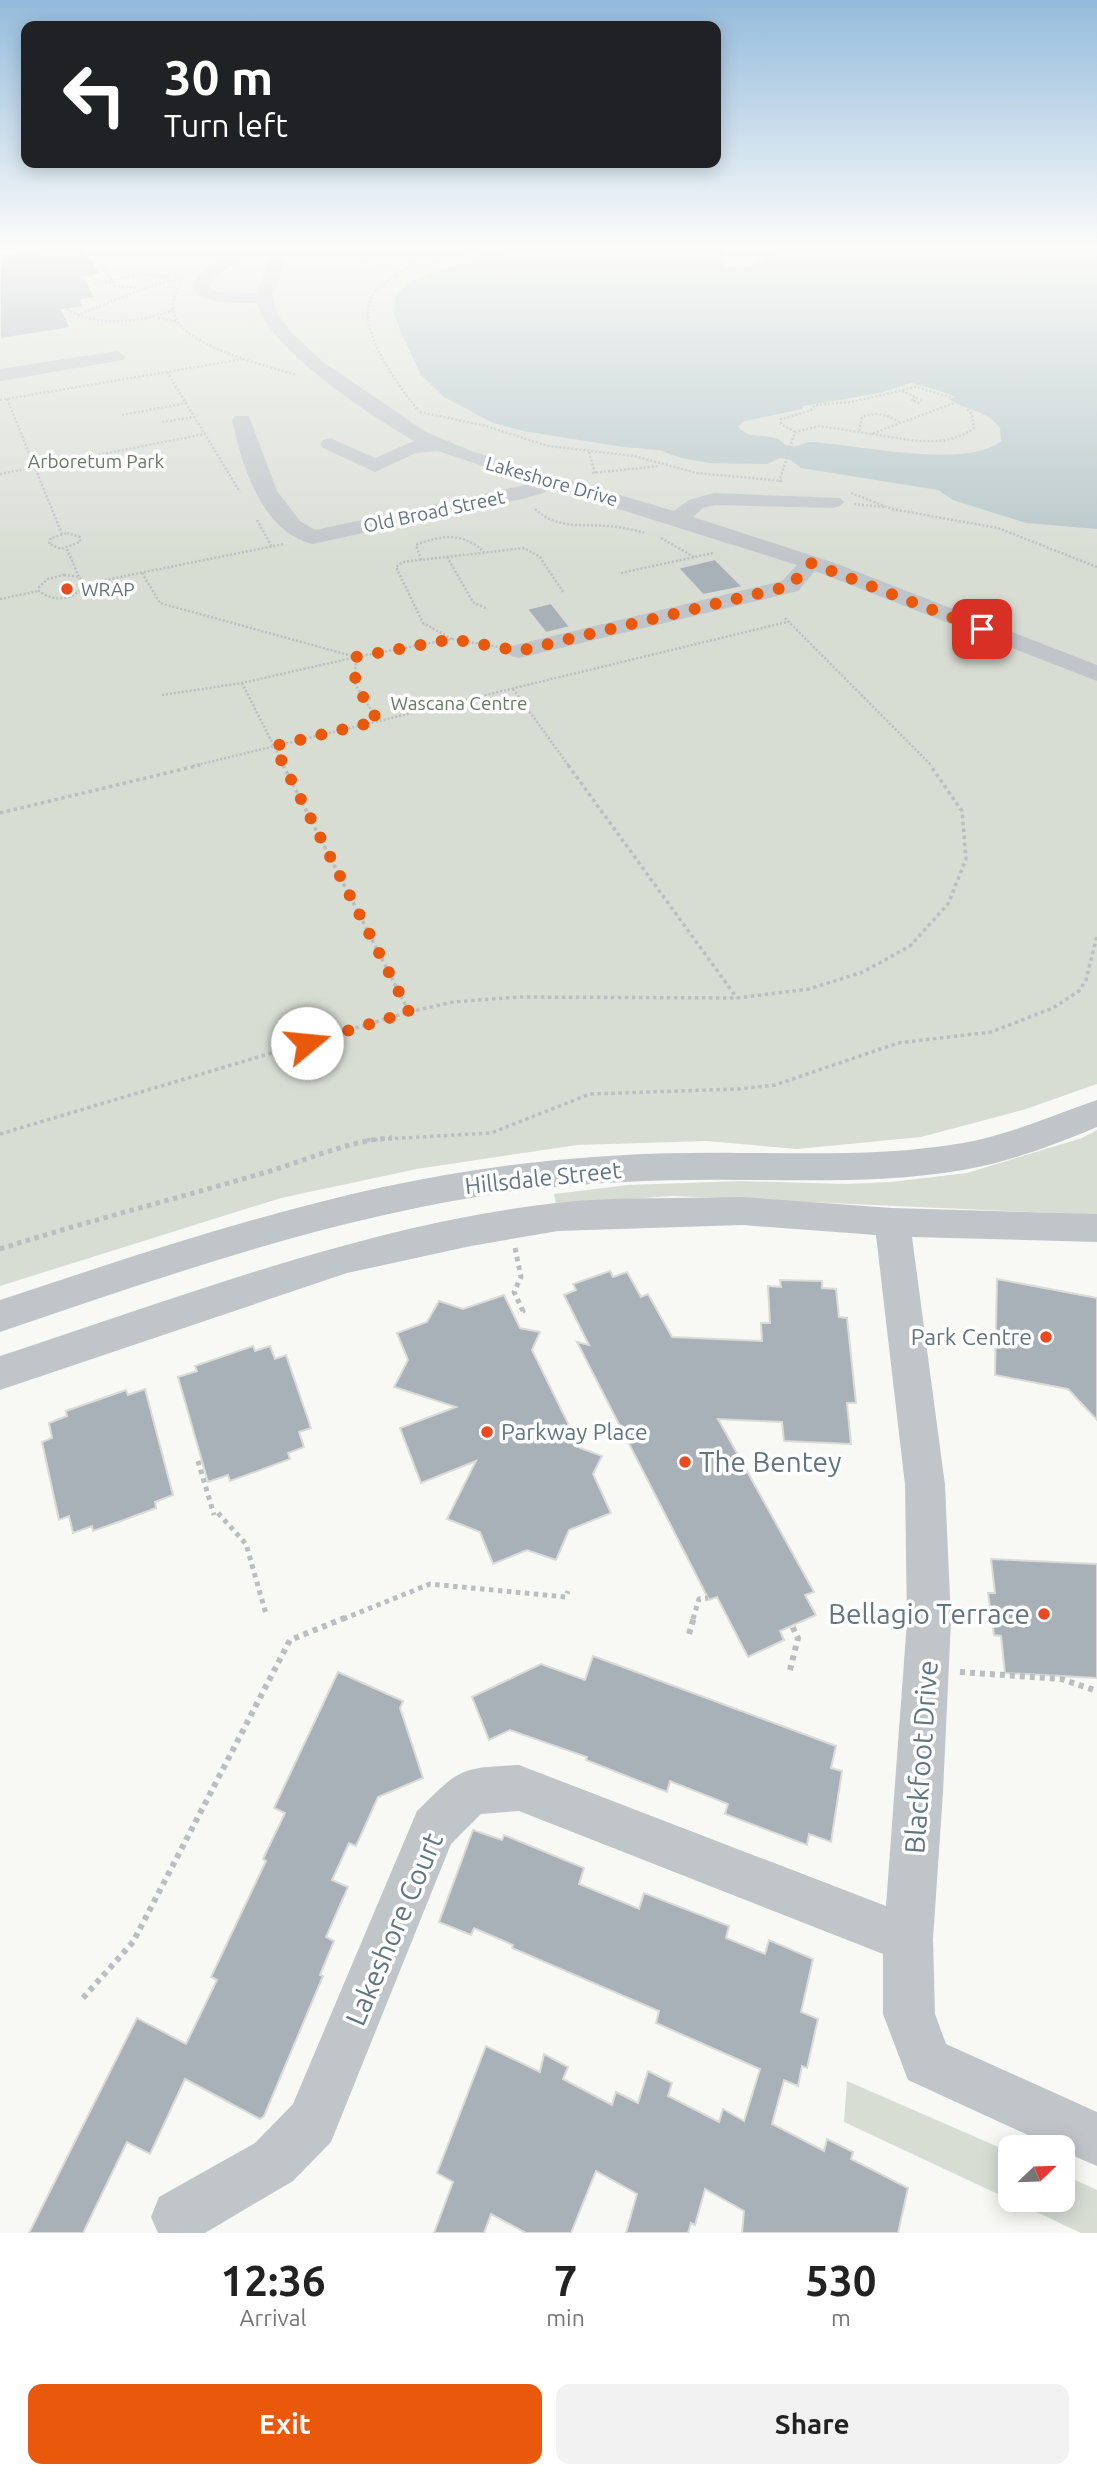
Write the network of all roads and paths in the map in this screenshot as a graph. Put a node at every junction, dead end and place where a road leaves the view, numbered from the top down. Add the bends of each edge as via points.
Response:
1 (233, 352) edge
2 (302, 352) edge
3 (379, 352) edge
4 (117, 356) dead end
5 (247, 358) junction
6 (167, 372) junction
7 (0, 375) edge
8 (299, 376) dead end
9 (901, 391) junction
10 (7, 398) junction
11 (952, 398) dead end
12 (919, 399) dead end
13 (0, 400) edge
14 (187, 403) junction
15 (954, 403) dead end
16 (966, 408) dead end
17 (420, 412) dead end
18 (122, 415) dead end
19 (195, 416) junction
20 (242, 421) dead end
21 (162, 422) dead end
22 (900, 422) junction
23 (859, 431) junction
24 (795, 432) junction
25 (871, 433) junction
26 (205, 434) junction
27 (330, 444) dead end
28 (440, 445) junction
29 (589, 453) dead end
30 (662, 465) dead end
31 (34, 467) junction
32 (783, 468) dead end
33 (595, 473) junction
34 (0, 474) edge
35 (558, 483) junction
36 (520, 493) junction
37 (245, 501) dead end
38 (833, 502) joint
39 (892, 509) dead end
40 (252, 513) dead end
41 (678, 519) junction
42 (62, 534) junction
43 (648, 534) dead end
44 (312, 537) junction
45 (657, 537) dead end
46 (755, 543) junction
47 (272, 547) junction
48 (67, 549) junction
49 (484, 552) junction
50 (447, 557) junction
51 (694, 557) junction
52 (421, 560) junction
53 (811, 563) junction
54 (142, 573) junction
55 (621, 573) dead end
56 (79, 577) junction
57 (85, 584) junction
58 (39, 592) junction
59 (563, 592) dead end
60 (0, 599) edge
61 (487, 609) dead end
62 (937, 611) junction
63 (452, 639) junction
64 (519, 651) joint
65 (356, 657) junction
66 (1097, 674) edge
67 (242, 683) junction
68 (513, 688) junction
69 (1097, 689) edge
70 (162, 695) dead end
71 (378, 721) junction
72 (274, 746) junction
73 (0, 813) edge
74 (1097, 936) edge
75 (737, 998) junction
76 (409, 1012) junction
77 (1097, 1113) edge
78 (0, 1134) edge
79 (892, 1222) junction
80 (510, 1225) junction
81 (1097, 1228) edge
82 (0, 1249) edge
83 (518, 1312) dead end
84 (0, 1316) edge
85 (0, 1373) edge
86 (198, 1461) dead end
87 (568, 1591) dead end
88 (708, 1598) dead end
89 (266, 1614) dead end
90 (792, 1626) dead end
91 (689, 1634) dead end
92 (790, 1670) dead end
93 (926, 1670) junction
94 (1097, 1691) edge
95 (908, 1939) junction
96 (83, 1998) dead end
97 (1097, 2139) edge
98 (179, 2217) dead end

1 - 5 path
2 - 28 street, Lakeshore Drive via 371,405
3 - 17 path
4 - 7 street
5 - 6 path
5 - 8 path
6 - 10 path
6 - 14 path
9 - 11 path via 916,387
9 - 12 path
9 - 24 path via 815,405 810,411 783,417 781,424
10 - 13 path
10 - 31 path
14 - 18 path
14 - 19 path
15 - 22 path
16 - 25 path via 974,428 959,438 934,441
19 - 21 path
19 - 26 path
20 - 44 street via 248,449 275,504 292,526
22 - 23 path via 887,415 867,415 862,417
22 - 25 path
23 - 24 path via 819,426
23 - 25 path
24 - 32 path
26 - 31 path
26 - 37 path
27 - 28 street via 375,466 412,447
28 - 35 street, Lakeshore Drive
29 - 33 path
30 - 33 path
31 - 34 path
31 - 42 path
33 - 35 path
35 - 36 street, Old Broad Street
35 - 41 street, Lakeshore Drive
36 - 43 path via 553,522
36 - 44 street, Old Broad Street
38 - 39 path
38 - 41 street via 714,499 696,504
40 - 47 path
41 - 46 street, Lakeshore Drive
42 - 48 path via 51,538 49,544
42 - 48 path via 80,537 80,542
44 - 47 path
45 - 51 path
46 - 51 path
46 - 53 street, Lakeshore Drive
47 - 54 path
48 - 56 path
49 - 50 path
49 - 52 path via 474,541 453,535 416,545
49 - 59 path via 524,548 540,557
50 - 52 path
50 - 61 path via 473,602
51 - 55 path
52 - 63 path via 396,567 423,623
53 - 62 street, Lakeshore Drive
53 - 64 street via 790,586
54 - 57 path
54 - 65 path via 160,603
56 - 57 path
56 - 58 path via 48,579
57 - 58 path via 79,593 64,598 48,598
58 - 60 path
62 - 66 street, Lakeshore Drive
62 - 69 street, Lakeshore Drive
63 - 64 path
63 - 65 path
65 - 67 path
65 - 71 path via 355,684
67 - 70 path
67 - 72 path
68 - 71 path
68 - 75 path
68 - 75 path via 786,620 930,764 962,811 966,859 948,904 910,946 863,972 809,989
71 - 72 path
72 - 73 path
72 - 76 path
74 - 82 path via 1079,991 1053,1008 991,1032 898,1043 775,1085 590,1094 491,1133 369,1139
75 - 76 path via 518,998 453,1002
76 - 78 path
77 - 84 street, Hillsdale Street via 1001,1149 884,1167 612,1169 423,1192 226,1242
79 - 80 street, Hillsdale Street via 742,1211 558,1217
79 - 81 street, Hillsdale Street
79 - 93 street, Blackfoot Drive via 925,1485
80 - 83 path via 521,1277 514,1292 523,1311
80 - 85 street, Hillsdale Street via 347,1258
86 - 89 path via 216,1514 246,1545
87 - 96 path via 566,1597 430,1584 290,1640 133,1942
88 - 91 path via 699,1599
90 - 92 path via 798,1638
93 - 94 path via 1061,1679
93 - 95 street, Blackfoot Drive
95 - 97 street, Blackfoot Drive via 909,2014 926,2062
95 - 98 street, Lakeshore Court via 519,1788 471,1791 434,1828 312,2123 274,2162

